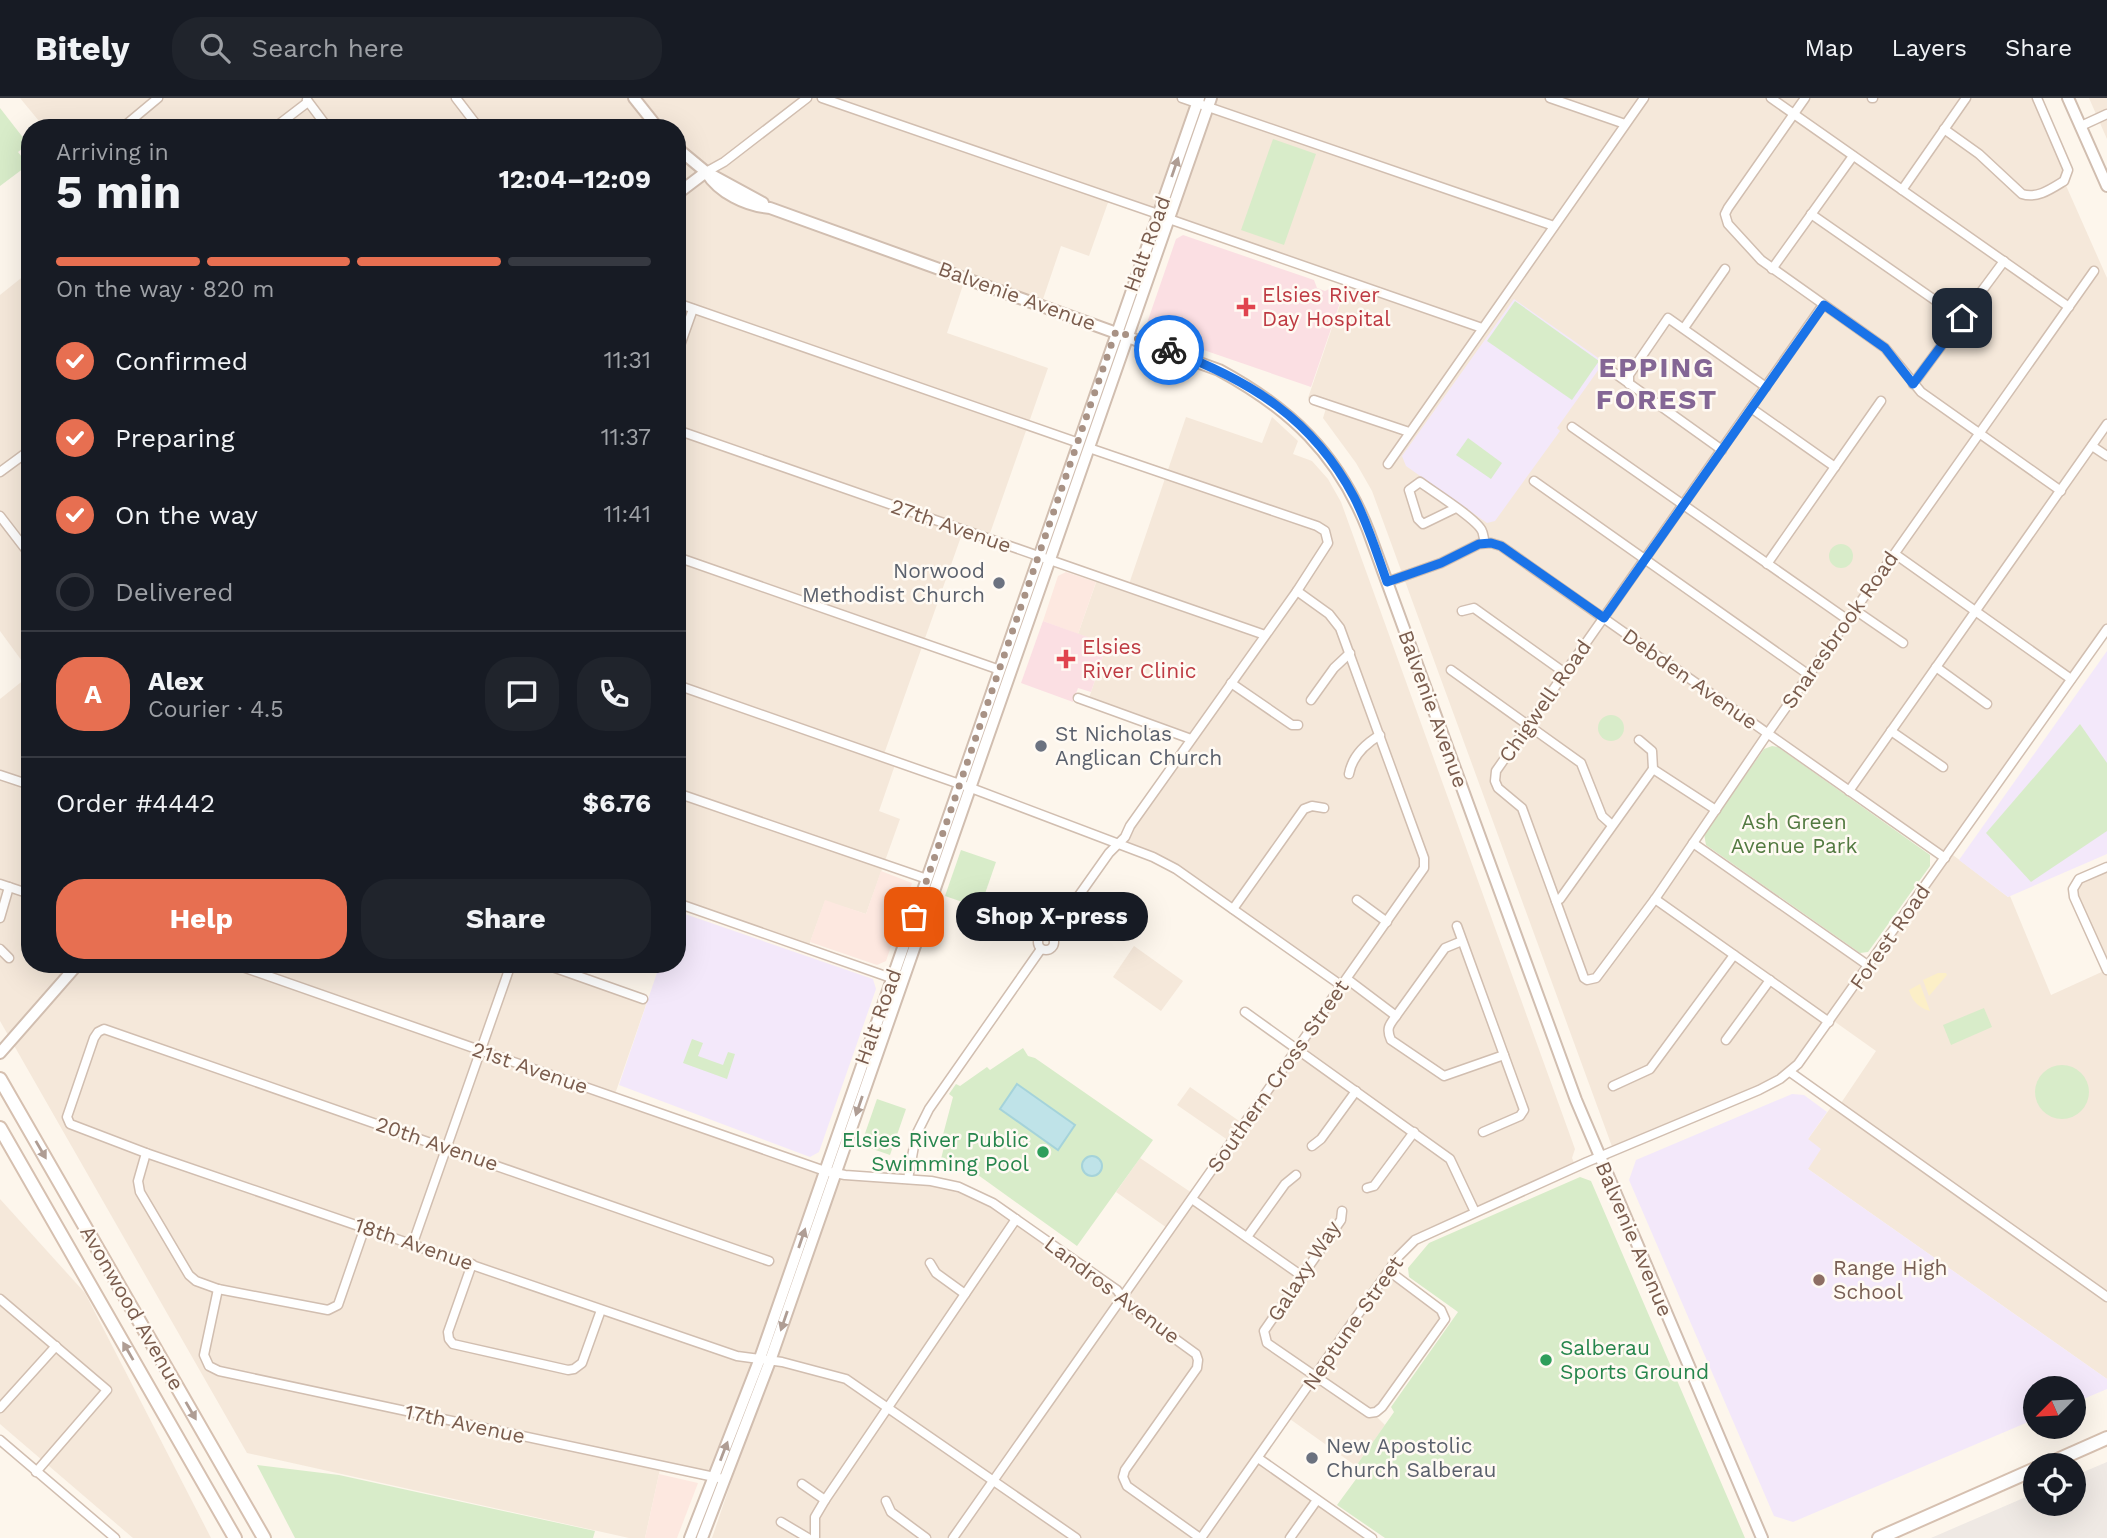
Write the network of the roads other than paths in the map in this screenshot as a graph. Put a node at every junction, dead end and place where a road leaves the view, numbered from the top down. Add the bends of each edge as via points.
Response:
1 (158, 98) edge
2 (456, 98) edge
3 (634, 98) edge
4 (807, 98) edge
5 (821, 98) edge
6 (1182, 98) edge
7 (1550, 98) edge
8 (1644, 98) edge
9 (1771, 98) edge
10 (1805, 98) edge
11 (1966, 98) edge
12 (2037, 98) edge
13 (2068, 98) edge
14 (307, 100) edge
15 (1204, 102) edge
16 (1793, 114) junction
17 (2107, 114) edge
18 (133, 119) edge
19 (285, 119) edge
20 (321, 119) edge
21 (472, 119) edge
22 (651, 119) edge
23 (1625, 124) junction
24 (2081, 126) junction
25 (1944, 129) junction
26 (686, 155) edge
27 (1853, 156) junction
28 (706, 172) junction
29 (2107, 186) edge
30 (686, 187) edge
31 (1902, 190) junction
32 (1158, 214) junction
33 (1811, 214) junction
34 (1170, 219) junction
35 (1554, 226) junction
36 (2004, 261) junction
37 (1725, 269) dead end
38 (1772, 269) junction
39 (2094, 271) dead end
40 (1824, 305) junction
41 (686, 306) edge
42 (2069, 306) junction
43 (693, 309) junction
44 (1962, 318) junction
45 (1482, 328) junction
46 (1684, 328) junction
47 (686, 329) edge
48 (1122, 333) junction
49 (1613, 372) dead end
50 (1629, 384) junction
51 (1913, 384) junction
52 (1766, 387) junction
53 (1314, 400) dead end
54 (1881, 401) dead end
55 (1751, 408) junction
56 (2107, 424) edge
57 (1572, 427) dead end
58 (1409, 432) junction
59 (686, 433) edge
60 (1980, 433) junction
61 (1084, 445) junction
62 (2092, 446) junction
63 (1722, 450) junction
64 (2107, 456) edge
65 (21, 457) edge
66 (1388, 464) dead end
67 (1835, 467) junction
68 (0, 472) edge
69 (1534, 481) dead end
70 (2060, 491) junction
71 (1683, 505) junction
72 (1456, 508) junction
73 (0, 516) edge
74 (1485, 542) junction
75 (21, 543) edge
76 (1895, 554) junction
77 (1045, 558) junction
78 (1645, 559) junction
79 (686, 560) edge
80 (1767, 564) junction
81 (1387, 582) junction
82 (1297, 591) junction
83 (1855, 610) junction
84 (1462, 611) dead end
85 (1976, 611) junction
86 (1604, 618) junction
87 (1848, 620) junction
88 (2107, 629) edge
89 (1265, 635) junction
90 (1903, 643) dead end
91 (1350, 653) junction
92 (1936, 667) junction
93 (1000, 670) junction
94 (1451, 670) dead end
95 (1565, 673) junction
96 (1809, 675) junction
97 (2071, 679) junction
98 (1231, 684) junction
99 (686, 688) edge
100 (1078, 698) dead end
101 (1311, 700) dead end
102 (1987, 704) dead end
103 (1298, 725) dead end
104 (1528, 726) junction
105 (1891, 731) junction
106 (1768, 733) junction
107 (1380, 735) junction
108 (1191, 739) junction
109 (1639, 740) dead end
110 (1942, 767) dead end
111 (1653, 769) junction
112 (1349, 774) dead end
113 (0, 775) edge
114 (21, 782) edge
115 (966, 786) junction
116 (1849, 791) junction
117 (686, 796) edge
118 (1324, 808) dead end
119 (1716, 810) junction
120 (1612, 824) junction
121 (1693, 843) junction
122 (1118, 844) junction
123 (1945, 858) junction
124 (2107, 867) edge
125 (927, 879) junction
126 (0, 884) edge
127 (9, 887) junction
128 (21, 891) edge
129 (1656, 899) junction
130 (1357, 900) dead end
131 (1556, 901) junction
132 (686, 906) edge
133 (1233, 909) junction
134 (0, 918) edge
135 (1387, 922) junction
136 (1457, 926) dead end
137 (1462, 941) junction
138 (0, 949) edge
139 (1734, 955) junction
140 (9, 958) dead end
141 (1869, 967) junction
142 (2107, 970) edge
143 (70, 973) edge
144 (260, 973) edge
145 (508, 973) edge
146 (569, 973) edge
147 (1584, 978) joint
148 (898, 980) junction
149 (1770, 980) junction
150 (1345, 983) junction
151 (643, 999) dead end
152 (1245, 1012) dead end
153 (1396, 1016) junction
154 (1829, 1023) junction
155 (104, 1029) joint
156 (1726, 1040) dead end
157 (481, 1050) junction
158 (1297, 1050) junction
159 (0, 1053) edge
160 (1504, 1055) junction
161 (1790, 1072) junction
162 (0, 1079) edge
163 (1613, 1086) dead end
164 (1356, 1091) junction
165 (0, 1128) edge
166 (1414, 1132) junction
167 (1483, 1132) dead end
168 (1312, 1146) dead end
169 (447, 1148) junction
170 (146, 1153) junction
171 (1600, 1158) junction
172 (831, 1172) junction
173 (1296, 1175) dead end
174 (908, 1179) junction
175 (1367, 1188) dead end
176 (1192, 1199) junction
177 (1342, 1211) dead end
178 (1475, 1212) junction
179 (1016, 1219) junction
180 (365, 1227) junction
181 (1247, 1237) junction
182 (413, 1243) junction
183 (769, 1261) dead end
184 (930, 1263) dead end
185 (472, 1264) junction
186 (1389, 1271) junction
187 (1301, 1276) junction
188 (218, 1289) junction
189 (965, 1294) junction
190 (1122, 1297) junction
191 (2107, 1297) edge
192 (0, 1300) edge
193 (601, 1310) junction
194 (56, 1346) junction
195 (764, 1361) junction
196 (1316, 1375) junction
197 (889, 1407) junction
198 (0, 1408) edge
199 (2107, 1438) edge
200 (0, 1440) edge
201 (2073, 1453) edge
202 (1258, 1458) junction
203 (36, 1472) junction
204 (2023, 1474) edge
205 (719, 1478) junction
206 (994, 1480) junction
207 (802, 1484) dead end
208 (825, 1500) junction
209 (1317, 1500) junction
210 (886, 1501) dead end
211 (781, 1522) dead end
212 (115, 1538) edge
213 (235, 1538) edge
214 (264, 1538) edge
215 (690, 1538) edge
216 (702, 1538) edge
217 (808, 1538) edge
218 (815, 1538) edge
219 (926, 1538) edge
220 (953, 1538) edge
221 (1076, 1538) edge
222 (1200, 1538) edge
223 (1290, 1538) edge
224 (1372, 1538) edge
225 (1762, 1538) edge
226 (1878, 1538) edge

1 - 18 street
2 - 21 street
3 - 22 street
4 - 28 street
5 - 32 street
6 - 15 street
7 - 23 street
8 - 23 street
9 - 16 street
10 - 16 street
11 - 25 street
12 - 25 street via 2068,170 2064,181 2037,195 2022,194
13 - 24 street
14 - 19 street
14 - 20 street
32 -> 15 street, Halt Road
15 - 34 street, Halt Road
15 - 35 street
16 - 27 street
16 - 38 street via 1725,214 1728,224
17 - 24 street
23 - 35 street
24 - 29 street
25 - 31 street
26 - 28 street, Balvenie Avenue
27 - 31 street
27 - 33 street
28 - 30 street
28 - 48 street, Balvenie Avenue via 716,186 751,204
31 - 36 street
32 - 48 street, Halt Road
33 - 38 street
33 - 44 street
34 - 45 street
34 - 48 street, Halt Road
35 - 45 street
36 - 42 street
36 - 44 street
37 - 46 street
38 - 40 street
39 - 42 street, Snaresbrook Road
40 - 51 street via 1885,348
40 - 52 street, Chigwell Road
41 - 43 street
42 - 60 street, Snaresbrook Road
43 - 47 street
43 - 61 street
44 - 51 street
45 - 58 street
46 - 50 street via 1668,317 1629,375
46 - 52 street
48 - 61 street, Halt Road
48 - 81 street, Balvenie Avenue via 1219,370 1295,420 1343,479 1362,513
49 - 50 street
50 - 63 street
51 - 60 street
52 - 55 street, Chigwell Road
53 - 58 street
54 - 67 street
55 - 63 street, Chigwell Road
55 - 67 street
56 - 62 street
57 - 71 street
58 - 66 street
59 - 77 street, 27th Avenue
60 - 70 street
60 - 76 street, Snaresbrook Road
61 - 77 street, Halt Road
61 - 82 street via 1325,531 1327,547
62 - 64 street
62 - 70 street
63 - 71 street, Chigwell Road
65 - 68 street
67 - 80 street
69 - 78 street
70 - 85 street
71 - 78 street, Chigwell Road
71 - 80 street
72 - 72 street via 1420,482 1409,490 1423,524
72 - 74 street via 1478,526
73 - 75 street
74 - 81 street
74 - 86 street, Debden Avenue via 1501,546
76 - 83 street, Snaresbrook Road
76 - 85 street
77 - 89 street, 27th Avenue
77 - 93 street, Halt Road
77 - 115 street, Halt Road
78 - 86 street, Chigwell Road
78 - 96 street
79 - 93 street
80 - 87 street
81 - 171 street, Balvenie Avenue
82 - 89 street
82 - 91 street, Southern Cross Street via 1335,620
83 - 87 street, Snaresbrook Road
83 - 90 street
84 - 95 street via 1474,608
85 - 92 street
85 - 97 street
86 - 95 street, Chigwell Road
86 - 106 street, Debden Avenue
87 - 96 street, Snaresbrook Road
88 - 97 street, Forest Road
89 - 98 street
91 - 101 street
91 - 107 street, Southern Cross Street
92 - 102 street
92 - 105 street
93 - 115 street, Halt Road
94 - 104 street
95 - 104 street, Chigwell Road
96 - 106 street, Snaresbrook Road
97 - 123 street, Forest Road
98 - 103 street
98 - 108 street
99 - 115 street
100 - 108 street
104 - 120 street via 1581,763 1602,816
104 - 131 street, Chigwell Road via 1496,771 1495,781 1522,808
105 - 110 street
105 - 116 street
106 - 116 street, Debden Avenue
106 - 119 street, Snaresbrook Road
107 - 112 street via 1351,763
107 - 135 street, Southern Cross Street via 1424,858 1424,868
108 - 122 street
109 - 111 street via 1652,751
111 - 119 street
111 - 120 street
113 - 114 street
115 - 122 street
115 - 125 street, Halt Road
115 - 148 street, Halt Road
116 - 123 street, Debden Avenue
117 - 125 street
118 - 133 street via 1304,809
119 - 121 street, Snaresbrook Road
120 - 131 street
121 - 129 street, Snaresbrook Road
121 - 141 street
122 - 133 street via 1165,863
122 - 174 street via 1051,935 1052,948 1041,949 929,1109 916,1135
123 - 141 street, Forest Road
124 - 142 street via 2079,880 2073,893
125 - 148 street, Halt Road
126 - 127 street
127 - 128 street
127 - 134 street
129 - 139 street
129 - 147 street, Snaresbrook Road via 1597,978
130 - 135 street
131 - 147 street, Chigwell Road
132 - 148 street
133 - 150 street
135 - 150 street, Southern Cross Street
136 - 137 street
137 - 153 street via 1444,948
137 - 160 street
138 - 140 street
139 - 149 street
139 - 163 street via 1650,1069
141 - 154 street, Forest Road
143 - 159 street
144 - 157 street, 21st Avenue
145 - 157 street
146 - 151 street
148 - 172 street, Halt Road
149 - 154 street
149 - 156 street
150 - 153 street
150 - 158 street, Southern Cross Street
152 - 158 street
153 - 160 street via 1387,1033 1391,1040 1444,1076
154 - 161 street, Forest Road
155 - 169 street, 20th Avenue
155 - 170 street, 18th Avenue via 94,1038 67,1117 70,1124
157 - 169 street
157 - 172 street, 21st Avenue
158 - 164 street
158 - 176 street, Southern Cross Street
160 - 167 street via 1524,1110
161 - 171 street, Forest Road via 1759,1090
161 - 191 street
162 -> 214 main road, Avonwood Avenue
164 - 166 street
164 - 168 street
213 -> 165 main road, Avonwood Avenue
166 - 175 street via 1374,1186
166 - 178 street via 1450,1159
169 - 182 street
169 - 183 street, 20th Avenue
170 - 180 street, 18th Avenue
170 - 188 street via 138,1179 140,1192 189,1275
171 - 178 street, Neptune Street
171 - 225 street, Balvenie Avenue
172 - 174 street, Landros Avenue
172 - 195 street, Halt Road
173 - 181 street
174 - 179 street, Landros Avenue via 959,1187
176 - 181 street
176 - 190 street, Southern Cross Street
177 - 187 street, Galaxy Way via 1341,1220
178 - 186 street, Neptune Street via 1415,1240
179 - 189 street
179 - 190 street, Landros Avenue
180 - 182 street, 18th Avenue
180 - 188 street via 338,1305 333,1308
181 - 187 street
182 - 185 street, 18th Avenue
184 - 189 street via 936,1273
185 - 193 street, 18th Avenue
185 - 193 street via 449,1332 453,1344 574,1369 582,1363
186 - 196 street, Neptune Street
186 - 196 street, Galaxy Way via 1441,1310 1443,1324 1376,1412 1366,1412
187 - 196 street, Galaxy Way via 1264,1336
188 - 205 street, 17th Avenue via 204,1355 207,1364 219,1371
189 - 197 street
190 - 206 street, Southern Cross Street
190 - 222 street, Landros Avenue via 1194,1352 1198,1360 1197,1368 1125,1470 1124,1481
192 - 194 street
193 - 195 street, 18th Avenue
194 - 198 street
194 - 203 street via 107,1390
195 - 197 street, 18th Avenue via 846,1379
195 - 205 street, Halt Road
196 - 202 street, Neptune Street
197 - 206 street, 18th Avenue
197 - 208 street
199 - 201 main road
200 - 203 street
202 - 209 street
202 - 222 street, Neptune Street
203 - 212 street
204 - 226 main road
205 - 215 street, Halt Road
205 - 216 street, Halt Road
206 - 220 street, Southern Cross Street
206 - 221 street, 18th Avenue
207 - 208 street
208 - 218 street via 815,1517
209 - 223 street
209 - 224 street
210 - 219 street via 891,1512
211 - 217 street

